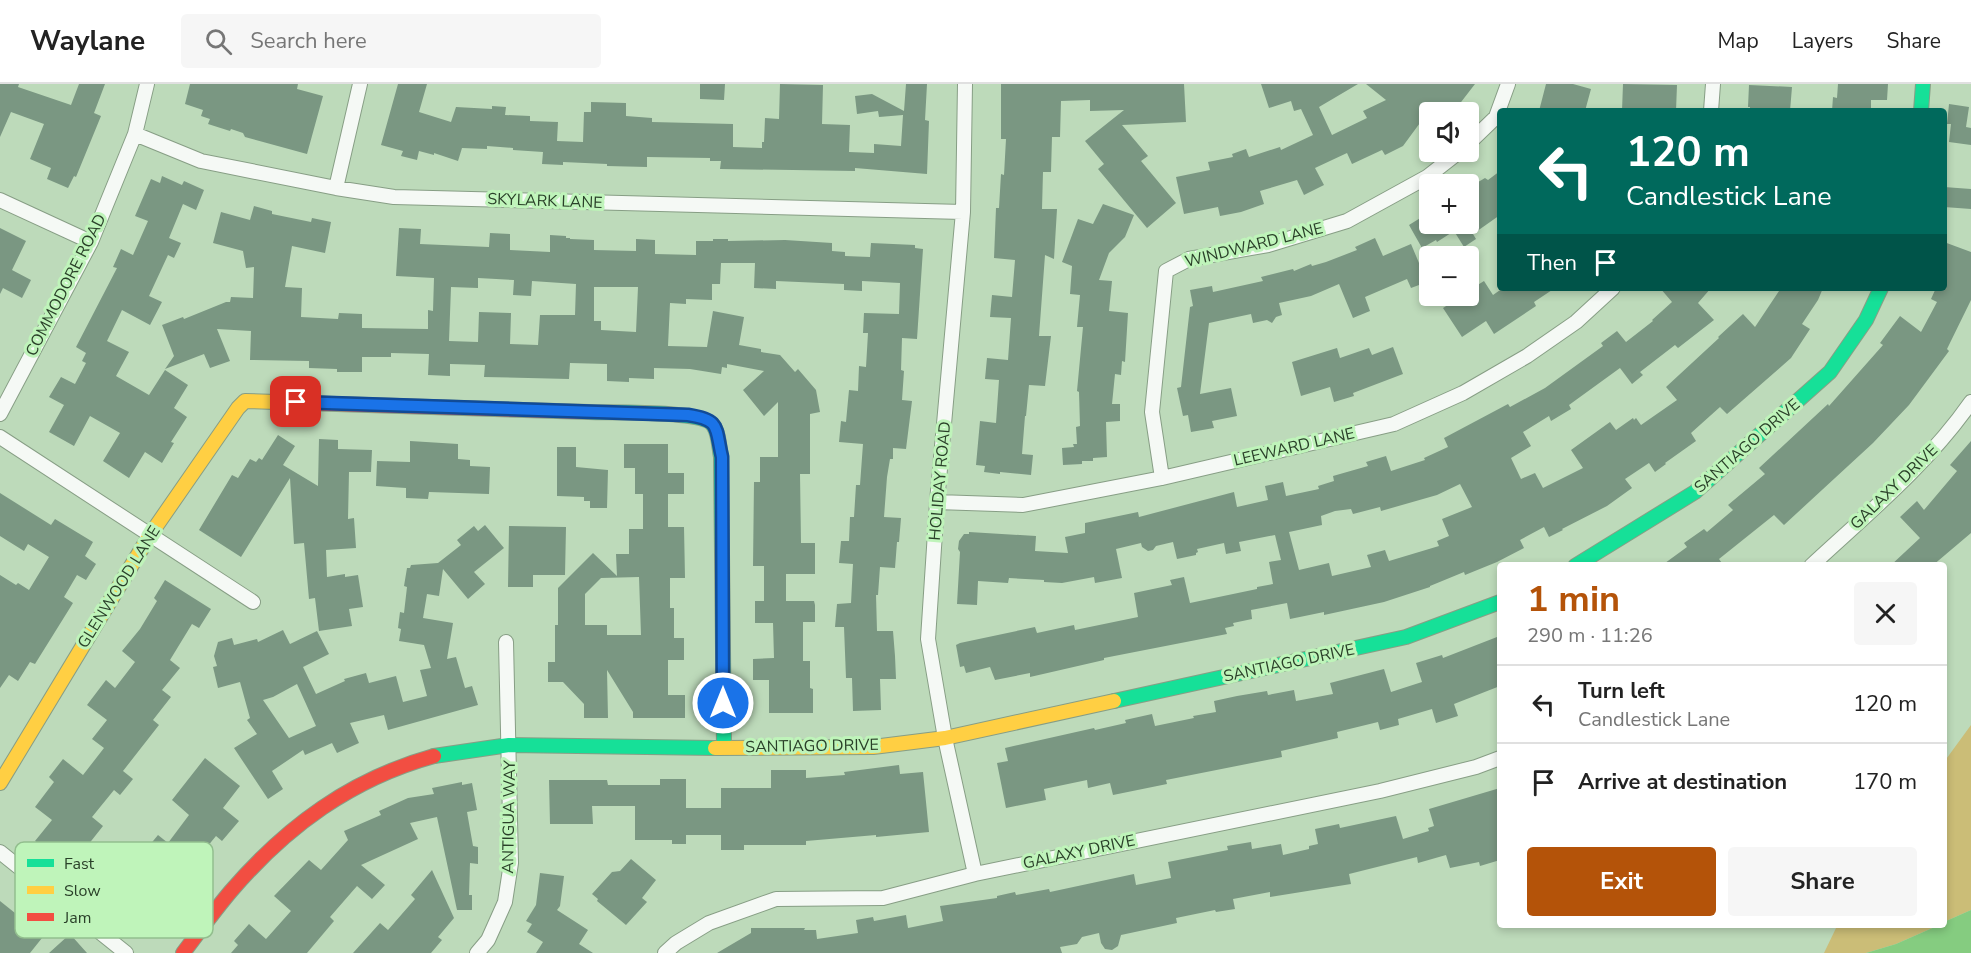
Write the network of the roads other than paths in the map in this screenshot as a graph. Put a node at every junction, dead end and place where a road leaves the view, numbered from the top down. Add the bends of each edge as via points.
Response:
1 (147, 84) edge
2 (360, 84) edge
3 (965, 84) edge
4 (1508, 84) edge
5 (1713, 84) edge
6 (1923, 84) edge
7 (1499, 108) edge
8 (1712, 108) edge
9 (1921, 108) edge
10 (1497, 114) edge
11 (1479, 133) edge
12 (135, 134) junction
13 (1446, 162) edge
14 (336, 188) junction
15 (0, 200) edge
16 (963, 212) junction
17 (91, 242) junction
18 (1610, 291) edge
19 (1880, 291) edge
20 (1971, 402) edge
21 (0, 414) edge
22 (0, 437) edge
23 (1162, 478) junction
24 (937, 502) junction
25 (150, 535) junction
26 (1581, 562) edge
27 (1815, 562) edge
28 (254, 602) dead end
29 (1497, 603) edge
30 (506, 642) dead end
31 (945, 738) junction
32 (509, 745) junction
33 (724, 747) junction
34 (1497, 759) edge
35 (0, 783) edge
36 (0, 852) edge
37 (15, 864) edge
38 (975, 874) junction
39 (213, 914) edge
40 (107, 938) edge
41 (195, 938) edge
42 (126, 953) edge
43 (183, 953) edge
44 (477, 953) edge
45 (665, 953) edge

1 - 12 street, COMMODORE ROAD
2 - 14 street
3 - 16 street, HOLIDAY ROAD
4 - 7 street
5 - 8 street
6 - 9 street
10 - 11 street
12 - 14 street, SKYLARK LANE via 201,161
12 - 17 street, COMMODORE ROAD
13 - 23 street, WINDWARD LANE via 1427,177 1347,221 1268,245 1189,259 1166,271 1152,412
14 - 16 street, SKYLARK LANE via 394,197
15 - 17 street
16 - 24 street, HOLIDAY ROAD
17 - 21 street, COMMODORE ROAD
18 - 23 street, LEEWARD LANE via 1576,322 1527,356 1463,393 1394,424
19 - 26 street, SANTIAGO DRIVE via 1866,320 1830,372 1695,492
20 - 27 street, GALAXY DRIVE via 1951,430 1891,493
22 - 25 street
23 - 24 street, LEEWARD LANE via 1023,505
24 - 31 street, HOLIDAY ROAD via 928,639
25 - 28 street
25 - 33 street, GLENWOOD LANE via 245,401 707,418 714,424 722,457
25 - 35 street, GLENWOOD LANE
29 - 31 street, SANTIAGO DRIVE via 1406,637
30 - 32 street, ANTIGUA WAY
31 - 33 street, SANTIAGO DRIVE via 873,747
31 - 38 street, HOLIDAY ROAD
32 - 33 street, SANTIAGO DRIVE
32 - 39 street, SANTIAGO DRIVE via 423,758 346,791 301,822 265,854
32 - 44 street, ANTIGUA WAY via 511,863 505,902 488,940
34 - 38 street, GALAXY DRIVE via 1380,791
36 - 37 street
38 - 45 street, GALAXY DRIVE via 883,898 776,899 709,923
40 - 42 street
41 - 43 street, SANTIAGO DRIVE

